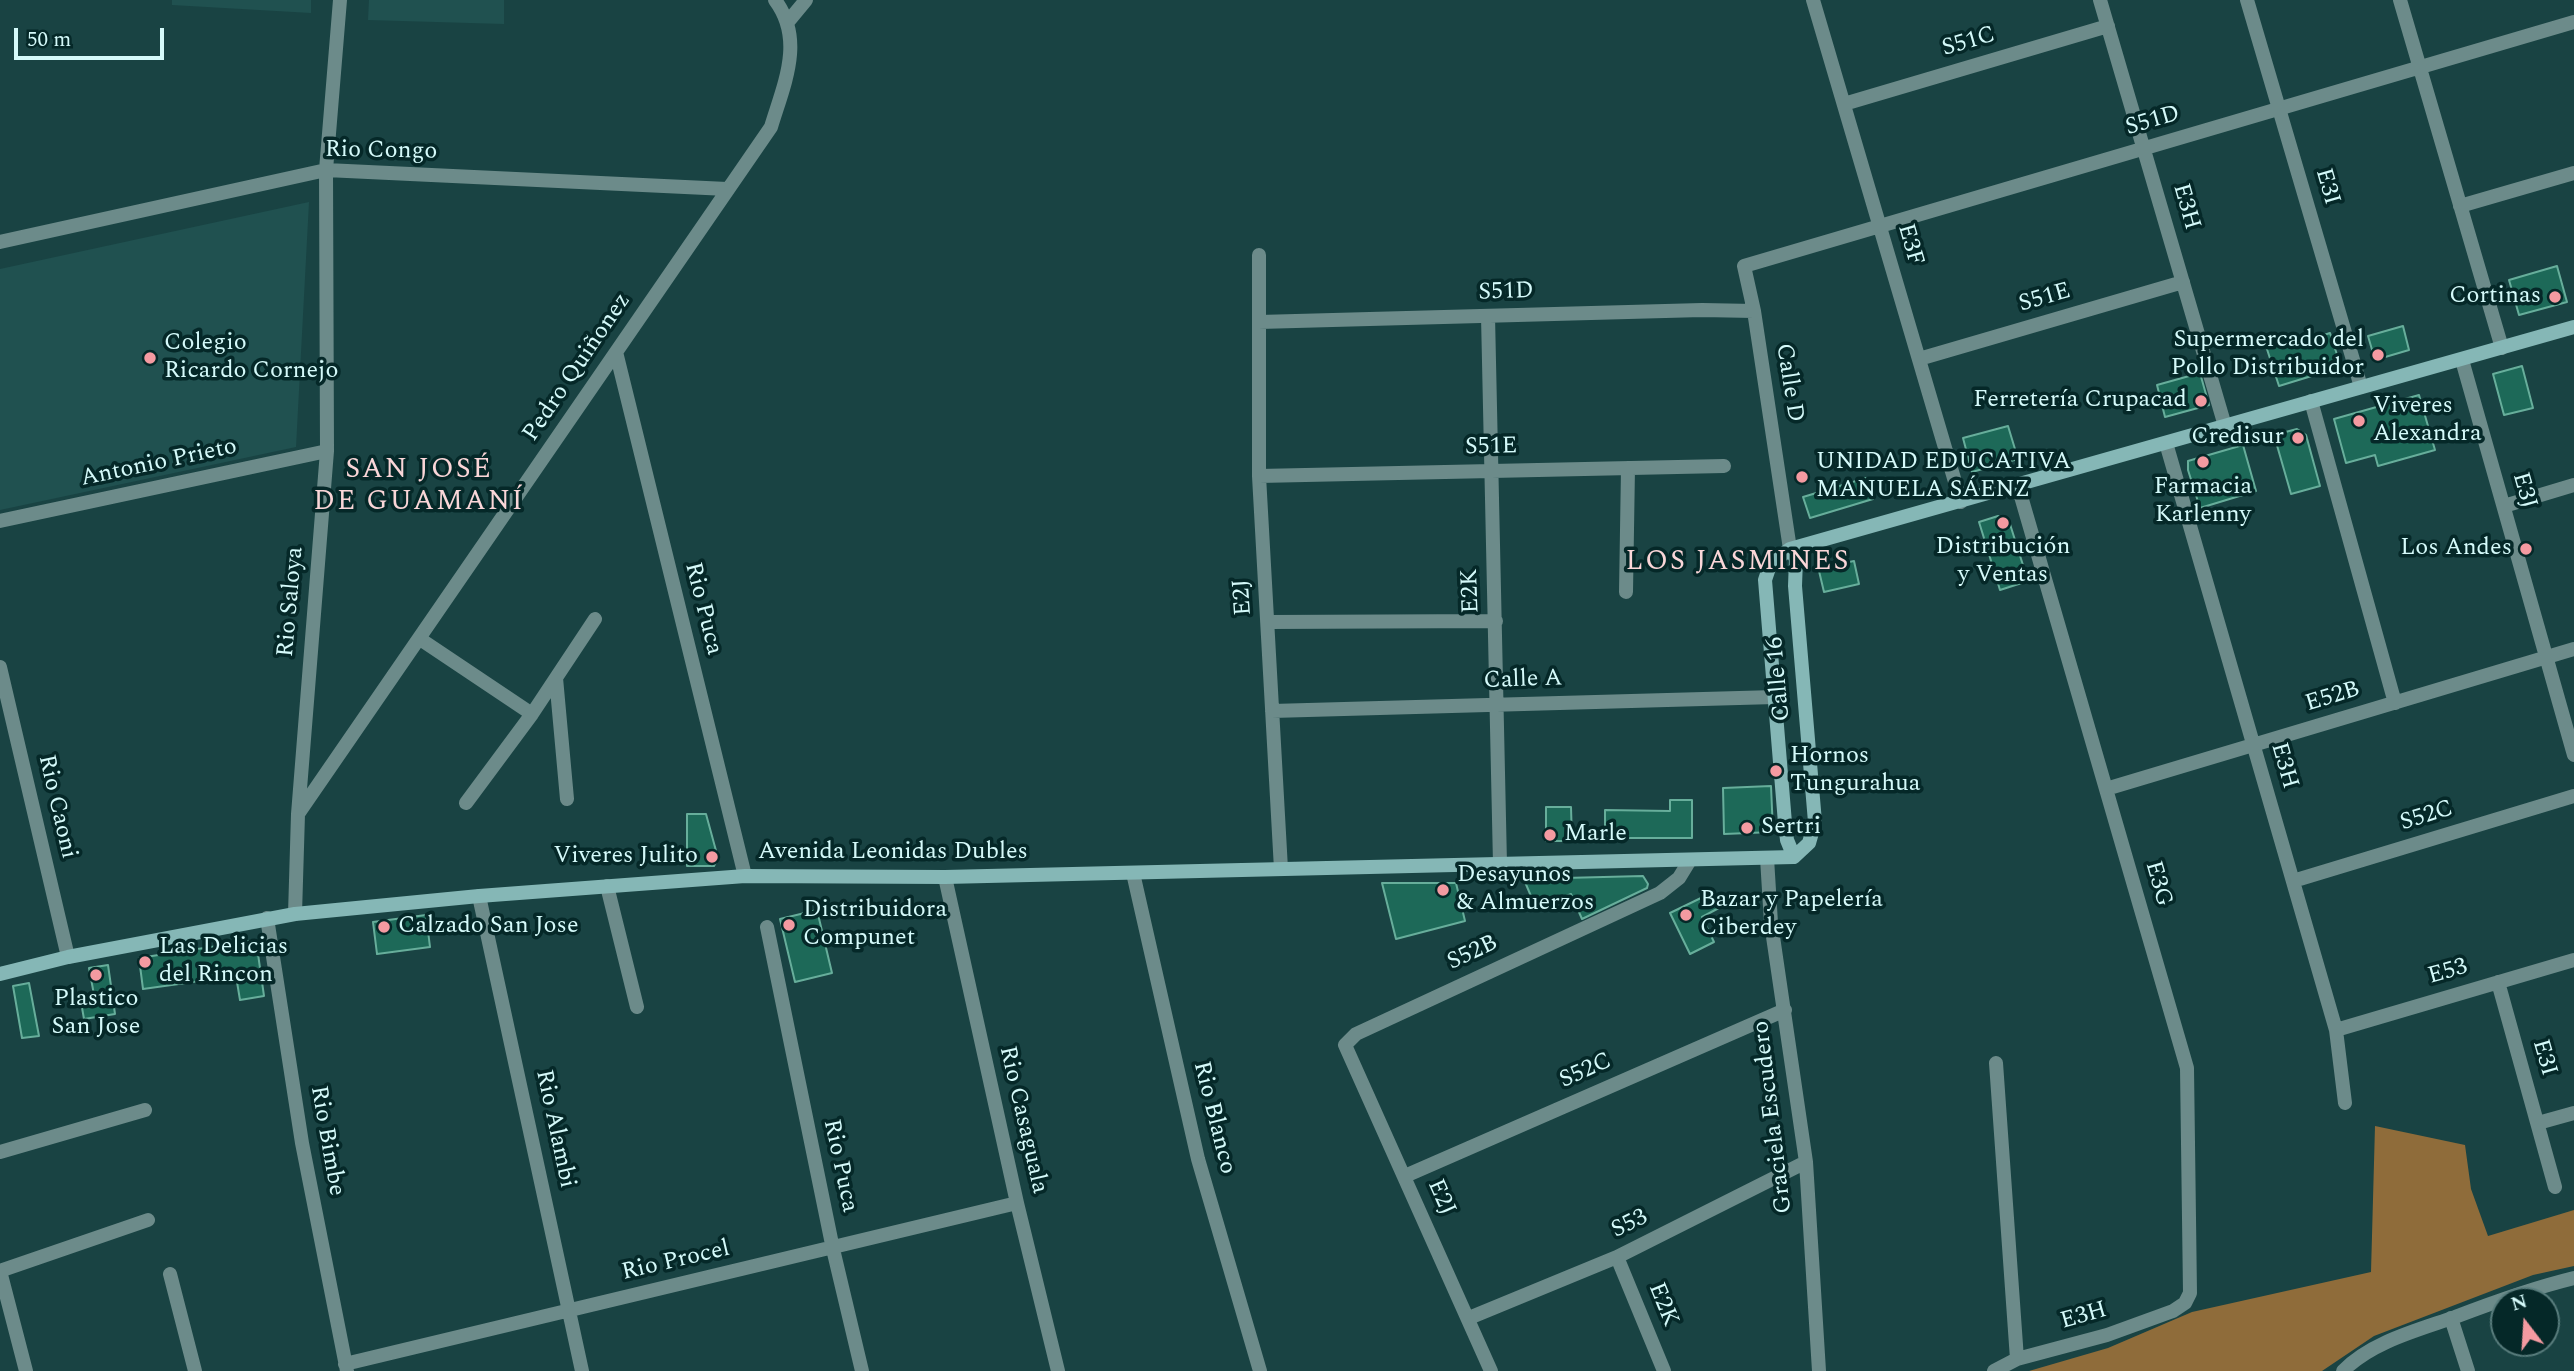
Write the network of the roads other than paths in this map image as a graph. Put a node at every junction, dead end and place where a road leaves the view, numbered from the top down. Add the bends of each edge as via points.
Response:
1 (340, 0) edge
2 (775, 0) edge
3 (806, 0) edge
4 (1813, 0) edge
5 (2100, 0) edge
6 (2247, 0) edge
7 (2400, 0) edge
8 (2574, 22) edge
9 (787, 23) junction
10 (2108, 26) junction
11 (2420, 67) junction
12 (1844, 104) junction
13 (2279, 108) junction
14 (2144, 148) junction
15 (326, 170) junction
16 (2574, 173) edge
17 (727, 189) junction
18 (2460, 206) junction
19 (1880, 226) junction
20 (0, 242) edge
21 (1259, 255) dead end
22 (1744, 266) joint
23 (2183, 282) junction
24 (1754, 311) junction
25 (1488, 316) junction
26 (1259, 323) junction
27 (2574, 327) edge
28 (2502, 348) junction
29 (616, 352) junction
30 (1919, 359) junction
31 (2462, 360) junction
32 (2361, 387) junction
33 (2311, 401) junction
34 (2225, 426) junction
35 (2166, 443) junction
36 (327, 451) junction
37 (1724, 466) dead end
38 (1628, 468) junction
39 (1491, 471) junction
40 (1259, 476) junction
41 (2574, 485) edge
42 (2018, 486) junction
43 (1961, 502) junction
44 (2504, 506) junction
45 (0, 521) edge
46 (1790, 549) junction
47 (1626, 592) dead end
48 (595, 619) dead end
49 (1496, 621) junction
50 (1269, 622) junction
51 (420, 639) junction
52 (2574, 649) edge
53 (2546, 658) junction
54 (0, 667) edge
55 (556, 678) junction
56 (1776, 697) junction
57 (2395, 703) junction
58 (1495, 705) junction
59 (1272, 711) junction
60 (532, 714) junction
61 (2253, 745) junction
62 (2574, 755) edge
63 (2105, 789) junction
64 (2574, 796) edge
65 (567, 799) dead end
66 (466, 803) dead end
67 (298, 814) junction
68 (1794, 857) junction
69 (1767, 858) junction
70 (1690, 860) junction
71 (1500, 864) junction
72 (1281, 869) junction
73 (1133, 873) junction
74 (745, 876) junction
75 (945, 877) junction
76 (2293, 881) junction
77 (607, 887) junction
78 (479, 896) junction
79 (296, 914) junction
80 (267, 918) junction
81 (767, 927) dead end
82 (68, 957) junction
83 (2574, 960) edge
84 (0, 974) edge
85 (2498, 982) junction
86 (637, 1007) dead end
87 (1785, 1010) junction
88 (2336, 1030) junction
89 (1345, 1045) joint
90 (1996, 1063) dead end
91 (2345, 1103) dead end
92 (145, 1110) dead end
93 (2574, 1113) edge
94 (2538, 1123) junction
95 (0, 1152) edge
96 (1806, 1162) junction
97 (1405, 1176) junction
98 (2555, 1187) dead end
99 (1017, 1203) junction
100 (148, 1220) dead end
101 (833, 1249) junction
102 (1617, 1257) junction
103 (0, 1271) edge
104 (170, 1274) dead end
105 (2574, 1278) edge
106 (2185, 1303) joint
107 (569, 1311) junction
108 (1469, 1318) junction
109 (2451, 1318) junction
110 (2017, 1360) junction
111 (346, 1367) edge
112 (26, 1371) edge
113 (195, 1371) edge
114 (582, 1371) edge
115 (862, 1371) edge
116 (1058, 1371) edge
117 (1260, 1371) edge
118 (1491, 1371) edge
119 (1664, 1371) edge
120 (1819, 1371) edge
121 (1994, 1371) edge
122 (2343, 1371) edge
123 (2468, 1371) edge

1 - 15 street, Rio Saloya
2 - 9 street, Pedro Quiñonez
3 - 9 street
4 - 12 street, E3F
5 - 10 street, E3H
6 - 13 street, E3I
7 - 11 street
8 - 11 street, S51D
9 - 17 street, Pedro Quiñonez via 792,57 772,127
10 - 12 street, S51C
10 - 14 street, E3H
11 - 13 street, S51D
11 - 18 street
12 - 19 street, E3F
13 - 14 street, S51D
13 - 32 street, E3I
14 - 19 street, S51D
14 - 23 street, E3H
15 - 17 street, Rio Congo
15 - 20 street, Rio Congo
15 - 36 street, Rio Saloya
16 - 18 street
17 - 29 street, Pedro Quiñonez
18 - 28 street
19 - 22 street, S51D
19 - 30 street, E3F
21 - 26 street, E2J
22 - 24 street, Calle D
23 - 30 street, S51E
23 - 34 street, E3H
24 - 25 street, S51D
24 - 46 street, Calle D
25 - 26 street, S51D
25 - 39 street, E2K
26 - 40 street, E2J
27 - 28 main road
28 - 31 main road
29 - 51 street, Pedro Quiñonez
29 - 74 street, Rio Puca
30 - 43 street, E3F
31 - 32 main road
31 - 44 street, E3J
32 - 33 main road
33 - 34 main road
33 - 57 street
34 - 35 main road
35 - 42 main road
35 - 61 street, E3H
36 - 45 street, Antonio Prieto
36 - 67 street, Rio Saloya
37 - 38 street, S51E
38 - 39 street, S51E
38 - 47 street
39 - 40 street, S51E
39 - 49 street, E2K
40 - 50 street, E2J
41 - 44 street
42 - 43 main road
42 - 63 street, E3G
43 - 46 main road
44 - 53 street, E3J
46 - 56 main road, Calle 16 via 1775,560 1765,580
46 - 68 main road, Calle 16 via 1797,559 1795,586 1815,822 1809,843
48 - 55 street
49 - 50 street
49 - 58 street, E2K
50 - 59 street, E2J
51 - 60 street
51 - 67 street, Pedro Quiñonez
52 - 53 street, E52B
53 - 57 street, E52B
53 - 62 street, E3J
54 - 82 street, Rio Caoni
55 - 60 street
55 - 65 street
56 - 58 street, Calle A
56 - 68 main road, Calle 16 via 1787,840
57 - 61 street, E52B
58 - 59 street, Calle A
58 - 71 street, E2K
59 - 72 street, E2J
60 - 66 street
61 - 63 street, E52B
61 - 76 street, E3H
63 - 106 street, E3G via 2187,1068 2190,1293
64 - 76 street, S52C
67 - 79 street, Rio Saloya
68 - 69 main road, Avenida Leonidas Dubles
69 - 70 main road, Avenida Leonidas Dubles
69 - 87 street, Graciela Escudero via 1771,923
70 - 71 main road, Avenida Leonidas Dubles
70 - 89 street, S52B via 1679,878 1660,893 1356,1034
71 - 72 main road, Avenida Leonidas Dubles
72 - 73 main road, Avenida Leonidas Dubles
73 - 75 main road, Avenida Leonidas Dubles
73 - 117 street, Rio Blanco via 1198,1158
74 - 75 main road, Avenida Leonidas Dubles
74 - 77 main road, Avenida Leonidas Dubles
75 - 99 street, Rio Casaguala
76 - 88 street, E3H
77 - 78 main road, Avenida Leonidas Dubles
77 - 86 street
78 - 79 main road, Avenida Leonidas Dubles
78 - 107 street, Rio Alambi
79 - 80 main road, Avenida Leonidas Dubles
80 - 82 main road, Avenida Leonidas Dubles
80 - 111 street, Rio Bimbe via 302,1143
81 - 101 street, Rio Puca
82 - 84 main road, Avenida Leonidas Dubles
83 - 85 street, E53
85 - 88 street, E53
85 - 94 street, E3I
87 - 96 street, Graciela Escudero
87 - 97 street, S52C
88 - 91 street, E3H
89 - 97 street, E2J
90 - 110 street
92 - 95 street
93 - 94 street
94 - 98 street, E3I
96 - 102 street, S53
96 - 120 street, Graciela Escudero
97 - 108 street, E2J
99 - 101 street, Rio Procel
99 - 116 street, Rio Casaguala
100 - 103 street
101 - 107 street, Rio Procel
101 - 115 street, Rio Puca
102 - 108 street, S53
102 - 119 street, E2K
103 - 112 street
104 - 113 street
105 - 109 street
106 - 110 street, E3H via 2107,1335
107 - 111 street, Rio Procel
107 - 114 street, Rio Alambi
108 - 118 street, E2J
109 - 122 street via 2377,1348
109 - 123 street
110 - 121 street, E3H

